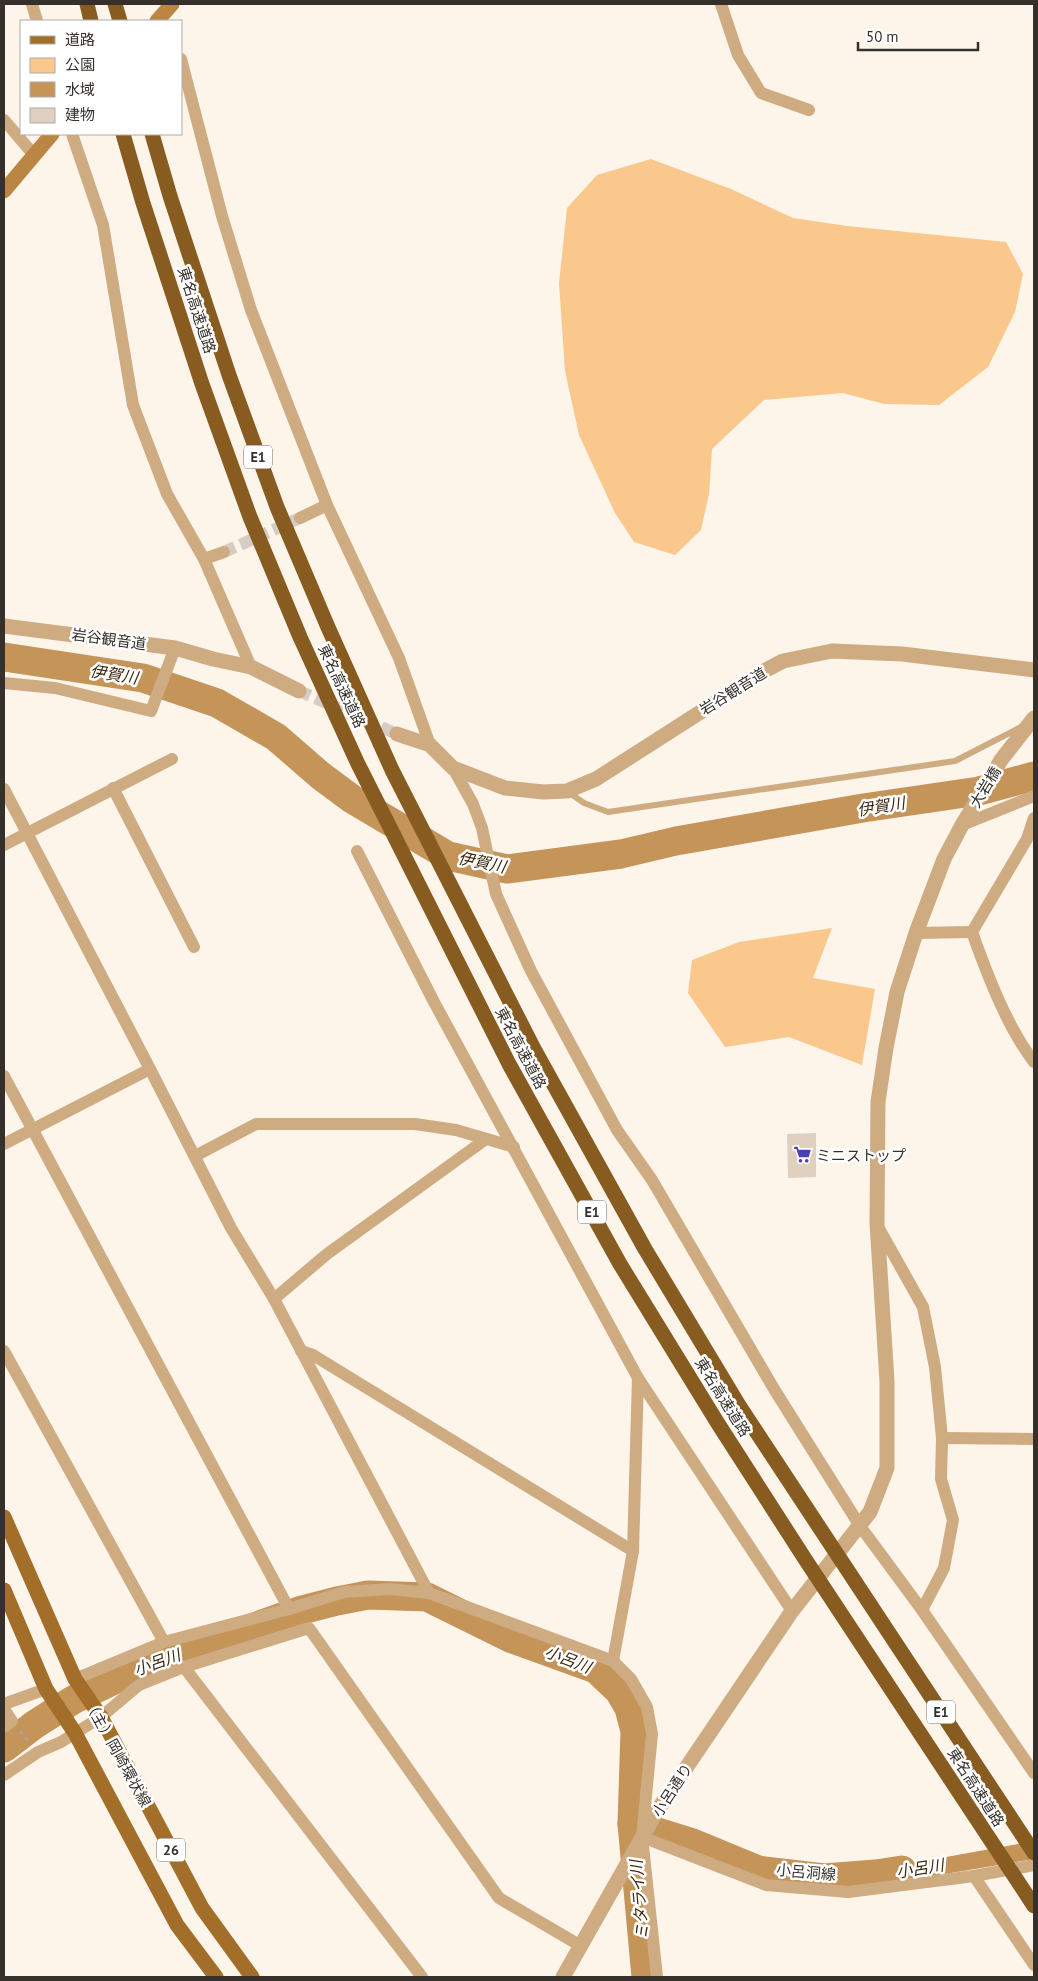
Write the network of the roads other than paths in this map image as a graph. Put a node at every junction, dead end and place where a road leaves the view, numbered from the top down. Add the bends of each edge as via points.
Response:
1 (32, 4) edge
2 (86, 4) edge
3 (115, 4) edge
4 (721, 4) edge
5 (169, 9) edge
6 (37, 20) edge
7 (91, 20) edge
8 (120, 20) edge
9 (157, 20) edge
10 (182, 63) edge
11 (809, 110) dead end
12 (4, 120) edge
13 (51, 135) edge
14 (72, 135) edge
15 (123, 135) edge
16 (152, 135) edge
17 (34, 155) junction
18 (4, 191) edge
19 (327, 505) junction
20 (300, 518) tunnel mouth
21 (224, 552) tunnel mouth
22 (204, 559) junction
23 (4, 626) edge
24 (175, 648) junction
25 (251, 667) junction
26 (1034, 670) edge
27 (4, 683) edge
28 (299, 691) tunnel mouth
29 (1033, 720) edge
30 (397, 734) tunnel mouth
31 (430, 746) junction
32 (172, 759) dead end
33 (453, 768) junction
34 (113, 788) junction
35 (4, 789) edge
36 (567, 791) junction
37 (1034, 796) edge
38 (1034, 818) edge
39 (965, 819) junction
40 (27, 833) junction
41 (1027, 840) junction
42 (4, 846) edge
43 (357, 851) dead end
44 (1034, 852) edge
45 (972, 932) junction
46 (916, 933) junction
47 (194, 947) dead end
48 (1034, 1062) edge
49 (150, 1069) junction
50 (4, 1076) edge
51 (32, 1130) junction
52 (486, 1139) junction
53 (4, 1144) edge
54 (514, 1147) junction
55 (195, 1156) junction
56 (877, 1224) junction
57 (274, 1299) junction
58 (4, 1351) edge
59 (301, 1351) junction
60 (638, 1378) junction
61 (942, 1438) junction
62 (1034, 1439) edge
63 (4, 1518) edge
64 (860, 1526) junction
65 (633, 1550) junction
66 (4, 1590) edge
67 (428, 1593) junction
68 (289, 1609) junction
69 (922, 1610) junction
70 (792, 1611) junction
71 (164, 1642) junction
72 (613, 1661) junction
73 (184, 1667) junction
74 (75, 1679) junction
75 (46, 1689) junction
76 (4, 1704) edge
77 (4, 1709) edge
78 (101, 1717) junction
79 (8, 1724) edge
80 (75, 1733) junction
81 (1034, 1773) edge
82 (4, 1775) edge
83 (642, 1837) junction
84 (1034, 1853) edge
85 (1034, 1865) edge
86 (974, 1876) junction
87 (1030, 1900) edge
88 (581, 1946) junction
89 (1034, 1965) edge
90 (216, 1977) edge
91 (252, 1977) edge
92 (422, 1977) edge
93 (563, 1977) edge
94 (657, 1977) edge

1 - 6 street
2 - 7 highway
3 - 8 highway
4 - 11 street via 738,55 761,92
5 - 9 main road
10 - 19 street via 222,216 251,310
12 - 17 street
13 - 17 main road
14 - 22 street via 103,225 133,405 166,494
15 - 87 highway, 東名高速道路 / E1 via 200,374 250,516 300,637 358,764 509,1064 620,1264 717,1422
16 - 84 highway, 東名高速道路 / E1 via 229,375 277,507 326,625 392,770 534,1049 645,1249 740,1408
17 - 18 main road
19 - 20 street
19 - 31 street via 399,658
21 - 22 street
22 - 25 street
23 - 24 street, 岩谷観音道
24 - 25 street, 岩谷観音道
24 - 27 street via 151,711 55,688
25 - 28 street, 岩谷観音道
26 - 36 street, 岩谷観音道 via 902,654 832,651 783,661 596,778
29 - 36 lane via 955,761 608,812 584,803
29 - 39 street, 大岩橋 via 1001,760
30 - 31 street
31 - 33 street
32 - 34 street
33 - 36 street, 岩谷観音道 via 505,788
33 - 64 street via 473,804 482,828 496,894 531,971 618,1130 652,1180 774,1389
34 - 40 street
34 - 47 street
35 - 40 street
37 - 39 street
38 - 41 street
39 - 46 street, 大岩橋 via 944,859
40 - 42 street
40 - 49 street
41 - 44 street
41 - 45 street
43 - 54 street via 434,1002
45 - 46 street
45 - 48 street via 1020,1044
46 - 56 street, 大岩橋 via 897,992 878,1102
49 - 51 street
49 - 55 street
50 - 51 street
51 - 53 street
51 - 68 street
52 - 54 street
52 - 55 street via 456,1130 415,1124 256,1124
52 - 57 street via 327,1254
54 - 60 street
55 - 57 street via 231,1228
56 - 61 street via 923,1306 935,1367
56 - 64 street, 小呂通り via 887,1381 887,1468 870,1512
57 - 59 street
58 - 71 street
59 - 65 street via 313,1355
59 - 67 street
60 - 65 street
60 - 70 street
61 - 62 street
61 - 69 street via 941,1479 953,1520 944,1568
63 - 74 main road, （主）岡崎環状線 / 26
64 - 69 street
64 - 70 street, 小呂通り
65 - 72 street
66 - 75 main road, （主）岡崎環状線 / 26
67 - 68 street via 390,1589 344,1592
67 - 72 street
68 - 71 street
69 - 81 street
70 - 83 street, 小呂通り
71 - 74 street
72 - 83 street via 631,1679 647,1708 652,1734
73 - 78 street via 139,1685
73 - 88 street via 309,1628 499,1898
73 - 92 street
74 - 78 main road, （主）岡崎環状線 / 26
75 - 76 street
75 - 80 main road, （主）岡崎環状線 / 26
77 - 79 street
78 - 80 street
78 - 91 main road, （主）岡崎環状線 / 26 via 202,1908
80 - 82 street
80 - 90 main road, （主）岡崎環状線 / 26 via 177,1925
83 - 86 street, 小呂洞線 via 766,1885 848,1892
83 - 88 street, 小呂通り
83 - 94 street
85 - 86 street, 小呂洞線
86 - 89 street
88 - 93 street, 小呂通り

